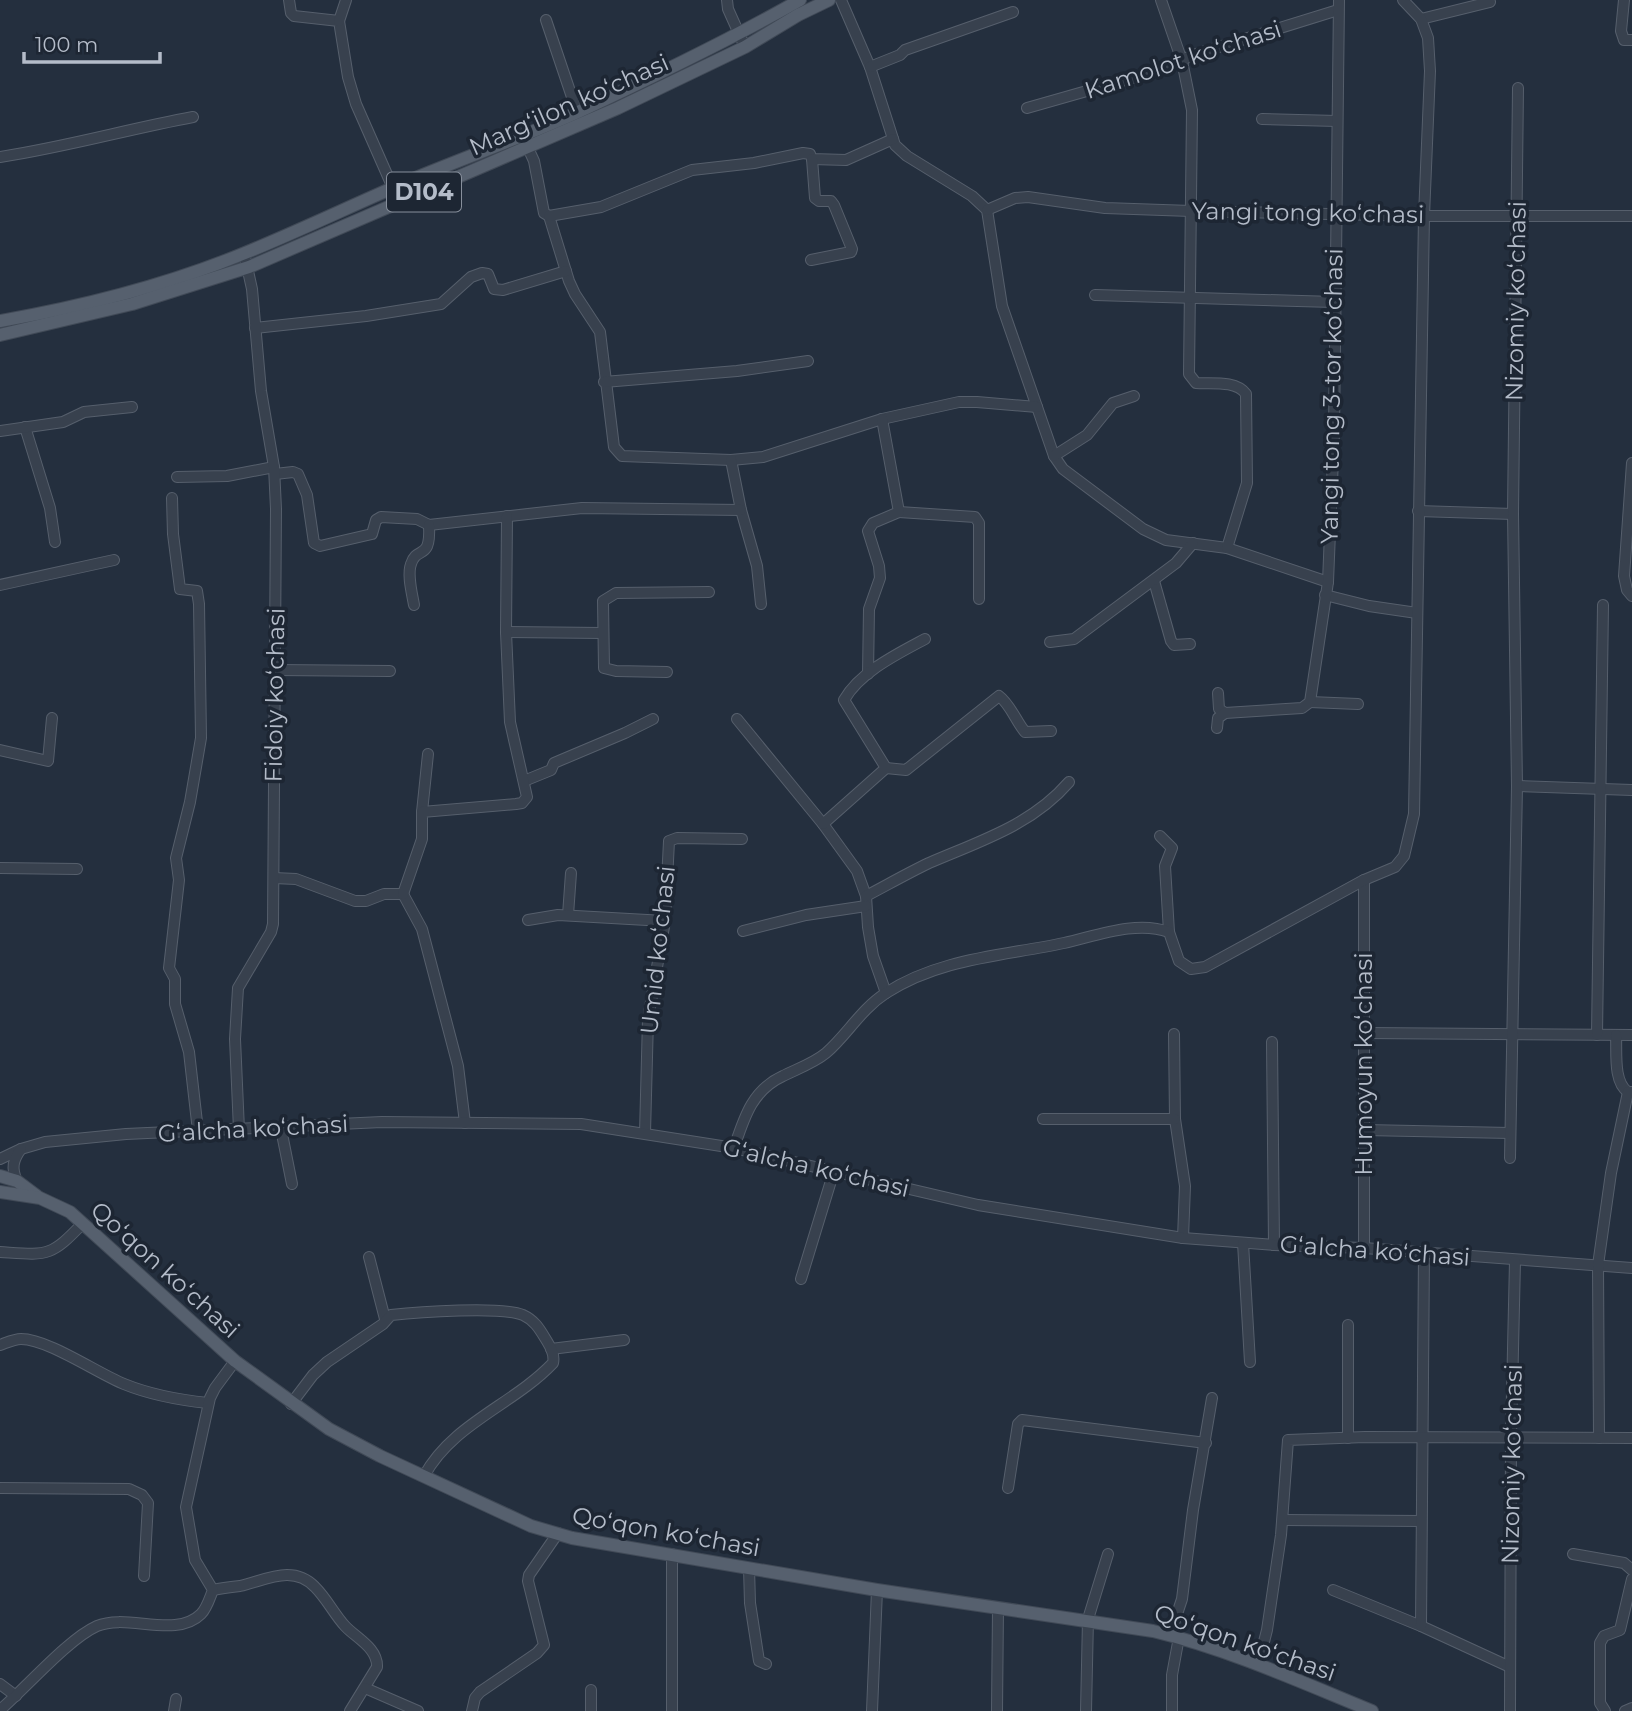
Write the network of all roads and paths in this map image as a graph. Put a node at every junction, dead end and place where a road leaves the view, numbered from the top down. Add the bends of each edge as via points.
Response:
1 (289, 0) edge
2 (346, 0) edge
3 (727, 0) edge
4 (800, 0) edge
5 (829, 0) edge
6 (841, 0) edge
7 (1161, 0) edge
8 (1402, 0) edge
9 (1625, 0) edge
10 (1490, 2) dead end
11 (1339, 5) edge
12 (1013, 12) dead end
13 (1421, 19) junction
14 (546, 20) dead end
15 (339, 21) junction
16 (1632, 40) edge
17 (742, 41) junction
18 (1182, 61) junction
19 (870, 67) junction
20 (1518, 88) dead end
21 (1027, 108) dead end
22 (577, 112) junction
23 (193, 117) dead end
24 (1262, 119) dead end
25 (1337, 121) junction
26 (892, 139) junction
27 (528, 148) junction
28 (0, 157) edge
29 (812, 159) junction
30 (393, 188) junction
31 (987, 210) junction
32 (1191, 211) junction
33 (1337, 214) junction
34 (1518, 215) junction
35 (549, 216) junction
36 (1424, 216) junction
37 (1632, 216) edge
38 (244, 253) junction
39 (811, 260) dead end
40 (249, 267) junction
41 (566, 271) junction
42 (1095, 295) dead end
43 (1189, 299) junction
44 (1334, 302) junction
45 (0, 321) edge
46 (255, 328) junction
47 (0, 335) edge
48 (808, 360) dead end
49 (604, 382) junction
50 (1134, 396) dead end
51 (132, 407) dead end
52 (1037, 407) junction
53 (882, 419) junction
54 (25, 427) junction
55 (0, 430) edge
56 (1054, 456) junction
57 (731, 460) junction
58 (1632, 463) edge
59 (275, 471) junction
60 (177, 477) dead end
61 (172, 498) dead end
62 (741, 510) junction
63 (1418, 511) junction
64 (899, 512) junction
65 (1513, 514) junction
66 (507, 516) junction
67 (429, 525) junction
68 (55, 541) dead end
69 (1193, 543) junction
70 (1227, 548) junction
71 (114, 560) dead end
72 (1154, 581) junction
73 (1328, 582) junction
74 (0, 585) edge
75 (709, 592) dead end
76 (1630, 593) edge
77 (1325, 595) junction
78 (979, 599) dead end
79 (761, 604) dead end
80 (414, 605) dead end
81 (1603, 605) dead end
82 (1417, 613) junction
83 (506, 632) junction
84 (602, 633) junction
85 (925, 639) dead end
86 (1050, 642) dead end
87 (1190, 644) dead end
88 (275, 670) junction
89 (390, 671) dead end
90 (667, 672) dead end
91 (868, 674) junction
92 (1217, 693) dead end
93 (1310, 702) junction
94 (1358, 704) dead end
95 (1225, 713) junction
96 (52, 718) dead end
97 (653, 719) dead end
98 (737, 719) dead end
99 (1217, 728) dead end
100 (1051, 731) dead end
101 (0, 750) edge
102 (428, 754) dead end
103 (886, 768) junction
104 (524, 781) junction
105 (1069, 782) dead end
106 (1517, 786) junction
107 (1600, 789) junction
108 (1632, 790) edge
109 (422, 812) junction
110 (823, 824) junction
111 (1160, 836) dead end
112 (742, 839) dead end
113 (0, 868) edge
114 (77, 869) dead end
115 (570, 873) dead end
116 (274, 878) junction
117 (1364, 880) junction
118 (403, 894) junction
119 (866, 901) junction
120 (568, 915) junction
121 (528, 920) dead end
122 (665, 920) junction
123 (743, 931) dead end
124 (1168, 932) junction
125 (886, 993) junction
126 (1365, 1033) junction
127 (1174, 1034) dead end
128 (1513, 1034) junction
129 (1597, 1035) junction
130 (1616, 1035) junction
131 (1632, 1035) edge
132 (1272, 1042) dead end
133 (1630, 1092) edge
134 (1043, 1119) dead end
135 (1175, 1119) junction
136 (465, 1123) junction
137 (281, 1129) junction
138 (239, 1130) junction
139 (1365, 1130) junction
140 (198, 1131) junction
141 (645, 1133) junction
142 (1510, 1133) junction
143 (734, 1148) junction
144 (21, 1149) junction
145 (1510, 1158) dead end
146 (0, 1159) edge
147 (834, 1171) junction
148 (0, 1176) edge
149 (17, 1181) junction
150 (292, 1184) dead end
151 (0, 1192) edge
152 (40, 1198) junction
153 (83, 1223) junction
154 (1183, 1238) junction
155 (1243, 1243) junction
156 (1274, 1245) junction
157 (1364, 1248) junction
158 (0, 1252) edge
159 (1424, 1253) junction
160 (369, 1257) dead end
161 (1515, 1261) junction
162 (1598, 1265) junction
163 (1632, 1268) edge
164 (802, 1279) dead end
165 (385, 1319) junction
166 (1348, 1325) dead end
167 (624, 1340) dead end
168 (0, 1345) edge
169 (551, 1349) junction
170 (235, 1361) junction
171 (1250, 1362) dead end
172 (1212, 1398) dead end
173 (208, 1403) junction
174 (291, 1404) junction
175 (1422, 1437) junction
176 (1511, 1437) junction
177 (1348, 1438) junction
178 (1599, 1438) junction
179 (1632, 1438) edge
180 (1206, 1443) junction
181 (424, 1476) junction
182 (0, 1488) edge
183 (1008, 1488) dead end
184 (1283, 1520) junction
185 (1422, 1521) junction
186 (558, 1534) junction
187 (1108, 1554) dead end
188 (1573, 1554) dead end
189 (671, 1555) junction
190 (749, 1568) junction
191 (1632, 1570) edge
192 (144, 1576) dead end
193 (1632, 1579) edge
194 (213, 1590) junction
195 (877, 1590) junction
196 (1333, 1590) dead end
197 (998, 1608) junction
198 (1088, 1619) junction
199 (1421, 1626) junction
200 (1175, 1636) junction
201 (766, 1664) dead end
202 (1258, 1665) junction
203 (1510, 1667) junction
204 (0, 1684) edge
205 (365, 1688) junction
206 (591, 1690) dead end
207 (16, 1696) junction
208 (1632, 1708) edge
209 (0, 1710) edge
210 (350, 1711) edge
211 (418, 1711) edge
212 (472, 1711) edge
213 (591, 1711) edge
214 (672, 1711) edge
215 (872, 1711) edge
216 (998, 1711) edge
217 (1086, 1711) edge
218 (1172, 1711) edge
219 (1372, 1711) edge
220 (1510, 1711) edge
221 (1605, 1711) edge
222 (1625, 1711) edge

1 - 15 street via 294,16
2 - 15 street
3 - 17 street
4 - 17 main road, Margʻilon koʻchasi / D104
5 - 17 main road, Margʻilon koʻchasi / D104
6 - 19 street
7 - 18 street
8 - 13 street
9 - 16 street via 1621,34 1624,40
10 - 13 street
11 - 18 street, Kamolot koʻchasi
11 - 25 street, Yangi tong 3-tor koʻchasi
12 - 19 street
13 - 36 street via 1428,38 1430,71
14 - 22 street
15 - 30 street via 356,104
17 - 22 main road, Margʻilon koʻchasi / D104
17 - 27 main road, Margʻilon koʻchasi / D104
18 - 21 street, Kamolot koʻchasi
18 - 32 street via 1192,110
19 - 26 street
20 - 34 street, Nizomiy koʻchasi
22 - 30 main road, Margʻilon koʻchasi / D104
23 - 28 street
24 - 25 street
25 - 33 street, Yangi tong 3-tor koʻchasi
26 - 29 street via 845,160
26 - 31 street via 908,156
27 - 35 street via 544,213
27 - 40 main road, Margʻilon koʻchasi / D104
29 - 35 street via 803,153 692,170 601,207
29 - 39 street via 815,198 834,205 852,249
30 - 38 main road, Margʻilon koʻchasi / D104
31 - 32 street, Yangi tong koʻchasi via 1028,197 1105,208
31 - 52 street via 1002,306
32 - 33 street, Yangi tong koʻchasi
32 - 43 street
33 - 36 street, Yangi tong koʻchasi
33 - 44 street, Yangi tong 3-tor koʻchasi
34 - 36 street, Yangi tong koʻchasi
34 - 37 street, Yangi tong koʻchasi
34 - 65 street, Nizomiy koʻchasi
35 - 41 street
36 - 63 street
38 - 40 street, Fidoiy koʻchasi
38 - 45 main road, Margʻilon koʻchasi / D104 via 162,282
40 - 46 street, Fidoiy koʻchasi
40 - 47 main road, Margʻilon koʻchasi / D104 via 132,304
41 - 46 street via 503,290 494,289 488,274 482,273 440,304
41 - 49 street via 575,295 600,332
42 - 43 street
43 - 44 street
43 - 70 street via 1191,379 1234,385 1246,394 1247,483
44 - 73 street, Yangi tong 3-tor koʻchasi
46 - 59 street, Fidoiy koʻchasi
48 - 49 street
49 - 57 street via 614,447 622,456
50 - 56 street via 1113,403 1087,435
51 - 54 street via 84,412 64,422
52 - 53 street via 959,402
52 - 56 street
53 - 57 street via 763,457
53 - 64 street
54 - 55 street
54 - 68 street
56 - 69 street via 1063,469 1143,529 1166,540
57 - 62 street
58 - 76 street via 1625,576
59 - 60 street
59 - 67 street via 298,474 307,495 315,545 372,534 381,517 417,519
59 - 88 street, Fidoiy koʻchasi
61 - 140 street via 180,589 197,591 199,604 201,738 176,859 179,880 169,968 192,1070
62 - 66 street via 616,507
62 - 79 street via 757,566
63 - 65 street
63 - 82 street
64 - 78 street via 975,517 979,523
64 - 91 street via 873,523 869,531 880,578 869,609
65 - 106 street, Nizomiy koʻchasi
66 - 67 street
66 - 83 street
67 - 80 street via 429,546 410,566
69 - 70 street
69 - 72 street
70 - 73 street
71 - 74 street
72 - 86 street via 1074,639
72 - 87 street via 1171,641
73 - 77 street, Yangi tong 3-tor koʻchasi
75 - 84 street via 616,593 603,601
77 - 82 street
77 - 93 street, Yangi tong 3-tor koʻchasi
81 - 107 street
82 - 117 street via 1413,814 1404,856 1395,867
83 - 84 street
83 - 104 street via 510,722
84 - 90 street via 604,668
85 - 91 street
88 - 89 street
88 - 116 street, Fidoiy koʻchasi
91 - 103 street via 844,700
92 - 95 street via 1219,709
93 - 94 street
93 - 95 street via 1301,708
95 - 99 street
96 - 101 street via 48,761
97 - 104 street
98 - 110 street
100 - 103 street via 1025,732 999,696 906,770
102 - 109 street
103 - 110 street
104 - 109 street via 527,796 522,803
105 - 119 street via 1044,807 1013,827 930,863
106 - 107 street
106 - 128 street, Nizomiy koʻchasi
107 - 108 street
107 - 129 street
109 - 118 street via 422,839
110 - 119 street via 857,872
111 - 124 street via 1172,848 1165,866
112 - 122 street, Umid koʻchasi via 671,839
113 - 114 street
115 - 120 street
116 - 118 street via 296,879 355,901
116 - 138 street, Fidoiy koʻchasi via 271,932 246,971 236,1002
117 - 124 street via 1200,969 1179,961
117 - 126 street, Humoyun koʻchasi
118 - 136 street via 422,929 458,1066
119 - 123 street
119 - 125 street via 873,956
120 - 121 street
120 - 122 street
122 - 141 street, Umid koʻchasi via 648,1020
124 - 125 street via 1147,927 1120,930 967,959
125 - 143 street via 859,1015 827,1052 759,1093
126 - 128 street
126 - 139 street, Humoyun koʻchasi
127 - 135 street
128 - 129 street
128 - 142 street, Nizomiy koʻchasi
129 - 130 street
130 - 131 street
130 - 133 street via 1619,1079
132 - 156 street
133 - 162 street via 1611,1173
134 - 135 street
135 - 154 street via 1185,1186
136 - 137 street, Gʻalcha koʻchasi via 382,1122
136 - 141 street, Gʻalcha koʻchasi via 581,1124
137 - 138 street, Gʻalcha koʻchasi
137 - 150 street
138 - 140 street, Gʻalcha koʻchasi
139 - 142 street
139 - 157 street, Humoyun koʻchasi
140 - 144 street, Gʻalcha koʻchasi via 68,1139
141 - 143 street, Gʻalcha koʻchasi
142 - 145 street, Nizomiy koʻchasi
143 - 147 street, Gʻalcha koʻchasi
144 - 146 street, Gʻalcha koʻchasi
144 - 149 street via 13,1167
147 - 154 street, Gʻalcha koʻchasi via 991,1207
147 - 164 street
148 - 149 main road, Qoʻqon koʻchasi
149 - 152 main road, Qoʻqon koʻchasi
151 - 152 main road, Qoʻqon koʻchasi
152 - 153 main road, Qoʻqon koʻchasi
153 - 158 street via 54,1251
153 - 170 main road, Qoʻqon koʻchasi
154 - 155 street, Gʻalcha koʻchasi
155 - 156 street, Gʻalcha koʻchasi
155 - 171 street
156 - 157 street, Gʻalcha koʻchasi
157 - 159 street, Gʻalcha koʻchasi
159 - 161 street, Gʻalcha koʻchasi
159 - 175 street
160 - 165 street
161 - 162 street, Gʻalcha koʻchasi
161 - 176 street, Nizomiy koʻchasi
162 - 163 street, Gʻalcha koʻchasi
162 - 178 street
165 - 169 street via 440,1312 513,1312 536,1324
165 - 174 street via 327,1362
166 - 177 street
167 - 169 street
168 - 173 street via 31,1340 124,1384 169,1398
169 - 181 street via 551,1365 467,1427
170 - 173 street
170 - 174 main road, Qoʻqon koʻchasi
172 - 180 street
173 - 194 street via 186,1507 195,1560
174 - 181 main road, Qoʻqon koʻchasi via 329,1429
175 - 176 street
175 - 177 street
175 - 185 street
176 - 178 street
176 - 203 street, Nizomiy koʻchasi
177 - 184 street via 1288,1440
178 - 179 street
180 - 183 street via 1022,1420
180 - 200 street
181 - 186 main road, Qoʻqon koʻchasi
182 - 192 street via 129,1489 138,1493 148,1503
184 - 185 street
184 - 202 street
185 - 199 street
186 - 189 main road, Qoʻqon koʻchasi
186 - 212 street via 528,1581 544,1645 480,1692
187 - 198 street
188 - 191 street via 1627,1564
189 - 190 main road, Qoʻqon koʻchasi
189 - 214 street
190 - 195 main road, Qoʻqon koʻchasi
190 - 201 street via 759,1661
193 - 221 street via 1619,1630 1604,1636 1600,1643 1600,1703
194 - 205 street via 277,1575 297,1575 310,1582 377,1660
194 - 207 street via 200,1615 180,1625 120,1622 96,1626
195 - 197 main road, Qoʻqon koʻchasi
195 - 215 street
196 - 199 street
197 - 198 main road, Qoʻqon koʻchasi
197 - 216 street
198 - 200 main road, Qoʻqon koʻchasi
198 - 217 street
199 - 203 street
200 - 202 main road, Qoʻqon koʻchasi
200 - 218 street
202 - 219 main road, Qoʻqon koʻchasi
203 - 220 street, Nizomiy koʻchasi
204 - 207 street
205 - 210 street
205 - 211 street
206 - 213 street
207 - 209 street
208 - 222 street

